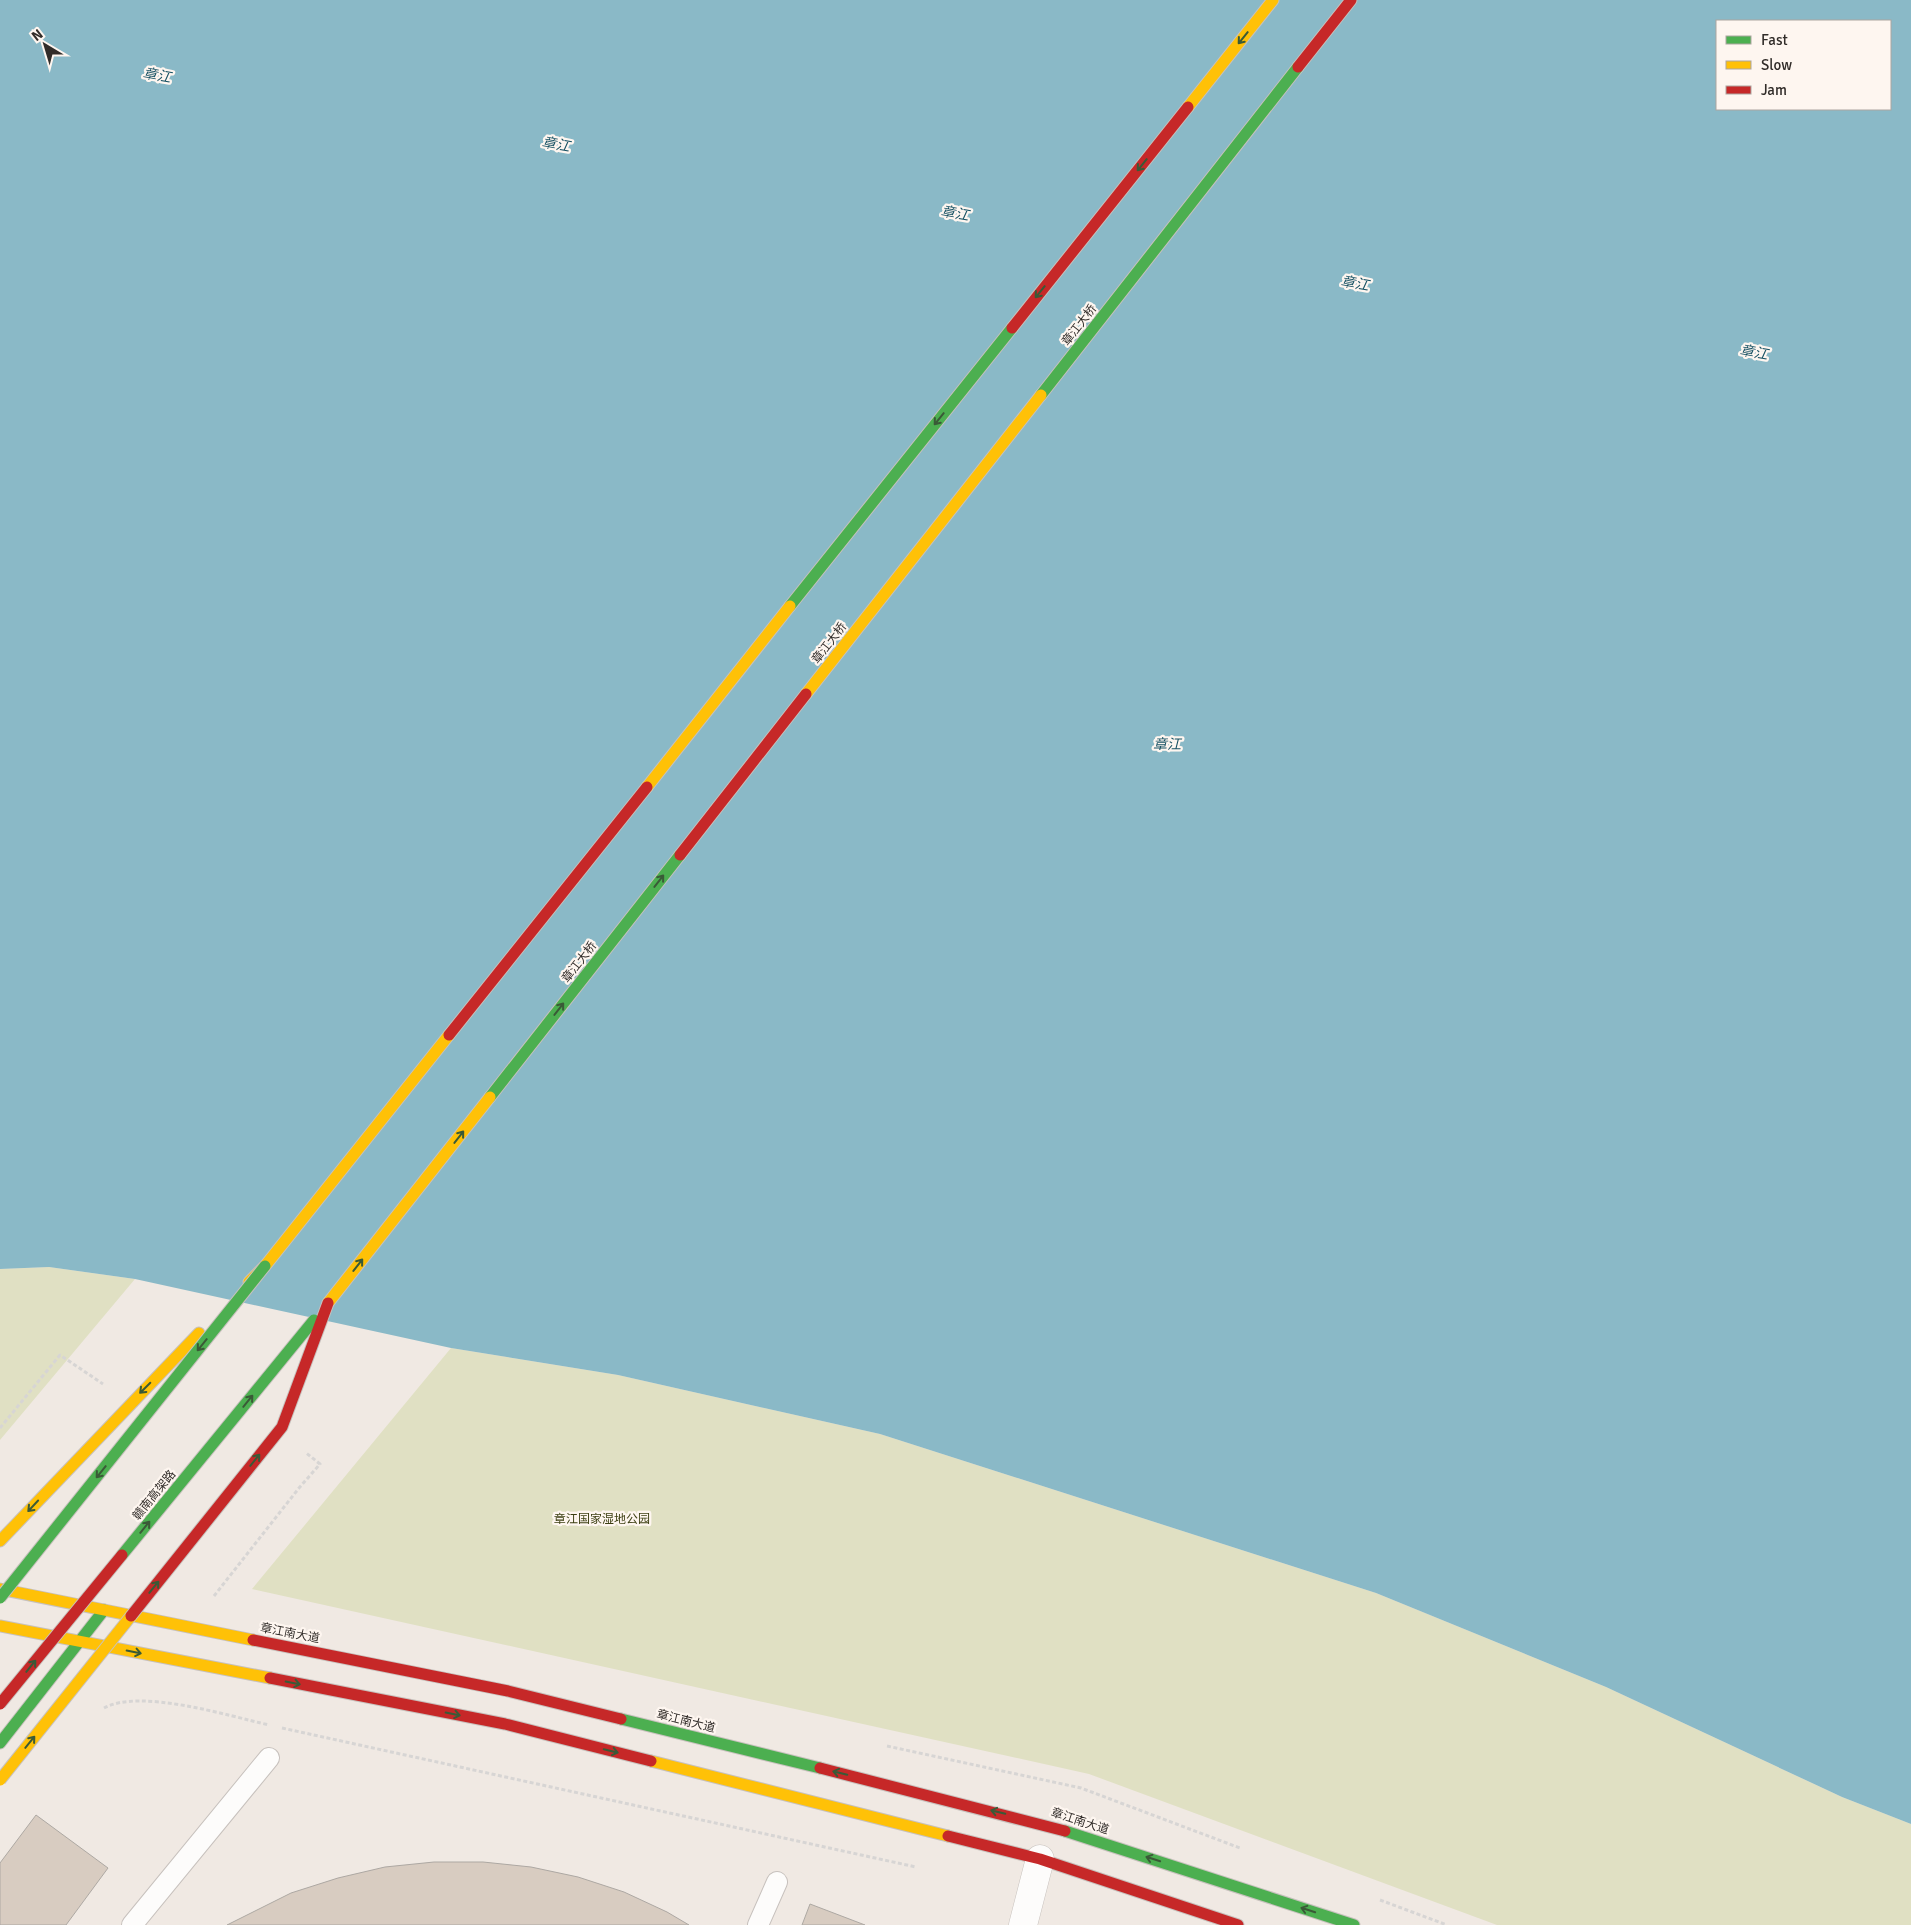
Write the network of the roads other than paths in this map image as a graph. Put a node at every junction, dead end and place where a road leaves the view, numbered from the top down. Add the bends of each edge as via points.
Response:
1 (1273, 0) edge
2 (1351, 0) edge
3 (265, 1266) junction
4 (328, 1303) junction
5 (0, 1541) edge
6 (0, 1589) edge
7 (0, 1598) edge
8 (104, 1610) junction
9 (0, 1626) edge
10 (81, 1642) junction
11 (0, 1704) edge
12 (0, 1743) edge
13 (269, 1758) dead end
14 (0, 1780) edge
15 (1040, 1859) junction
16 (777, 1882) dead end
17 (132, 1925) edge
18 (758, 1925) edge
19 (1023, 1925) edge
20 (1238, 1925) edge
21 (1354, 1925) edge

1 -> 3 main road
4 -> 2 main road, 章江大桥
3 -> 5 main road, bridge
3 -> 7 main road, bridge
11 -> 4 main road, 赣南高架路, bridge
14 -> 4 main road, bridge via 282,1427
6 - 8 main road, 章江南大道
8 - 10 main road
21 -> 8 main road, 章江南大道 via 1032,1820 508,1691
9 - 10 main road
10 - 12 main road
10 -> 15 main road via 505,1724
13 - 17 lane
15 - 19 street
15 - 20 main road
16 - 18 lane

